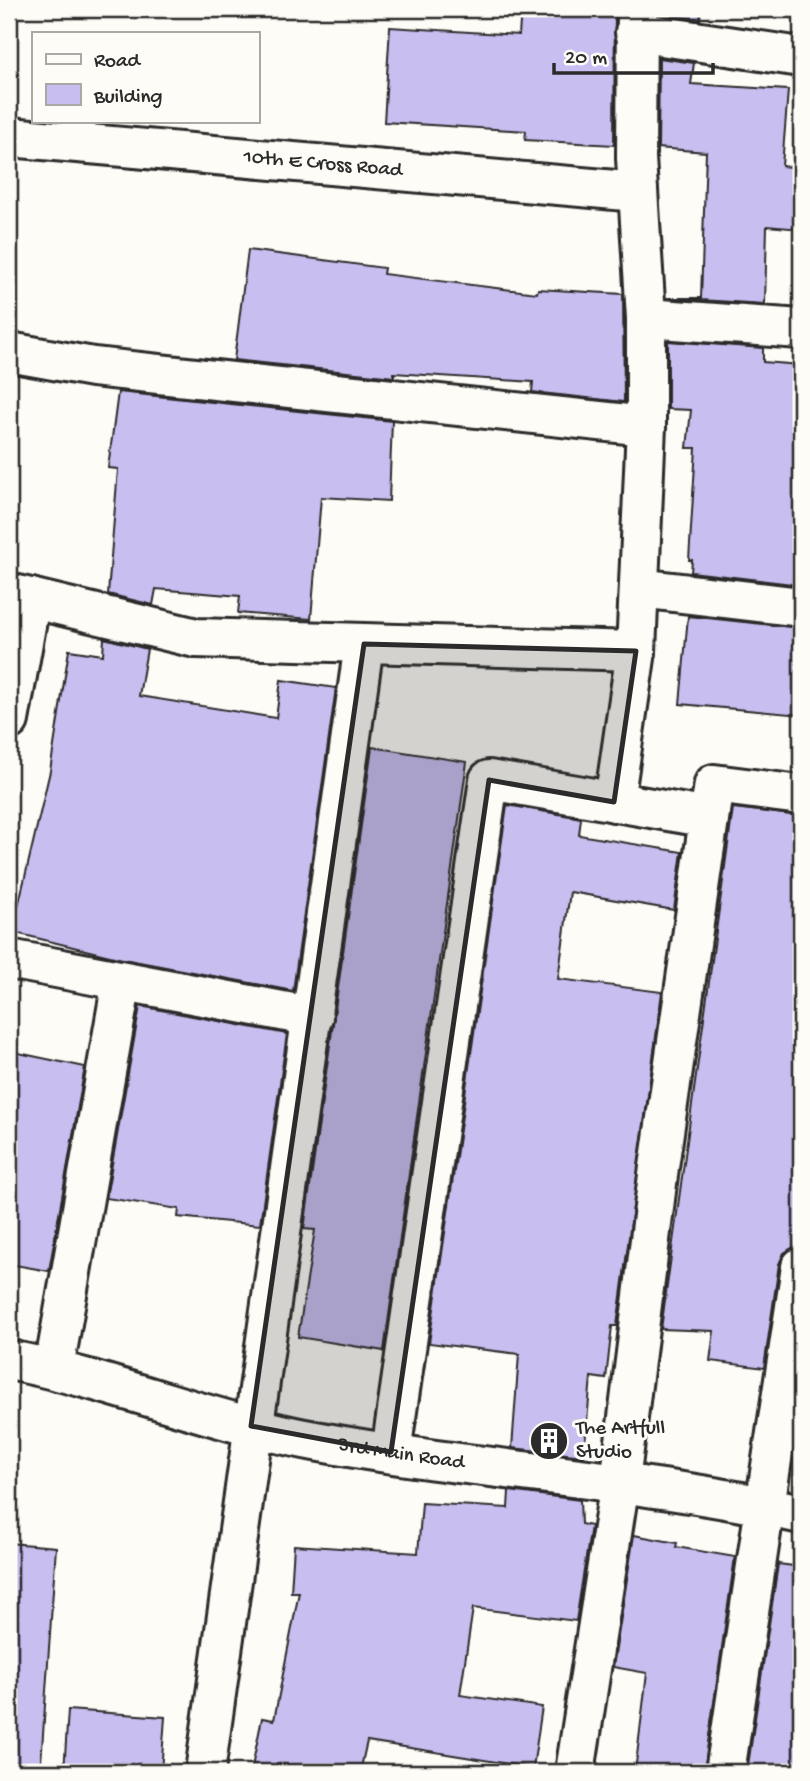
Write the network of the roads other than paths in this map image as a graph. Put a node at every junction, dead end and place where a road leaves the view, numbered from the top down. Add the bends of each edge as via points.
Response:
1 (636, 20) edge
2 (801, 57) edge
3 (9, 137) edge
4 (638, 192) junction
5 (646, 318) junction
6 (801, 329) edge
7 (9, 352) edge
8 (646, 426) junction
9 (639, 588) junction
10 (20, 596) edge
11 (801, 607) edge
12 (364, 644) junction
13 (636, 650) junction
14 (9, 720) edge
15 (801, 795) edge
16 (614, 802) junction
17 (709, 818) junction
18 (9, 959) edge
19 (122, 981) junction
20 (313, 1017) junction
21 (801, 1267) edge
22 (9, 1360) edge
23 (54, 1368) junction
24 (251, 1426) junction
25 (391, 1451) junction
26 (620, 1482) junction
27 (763, 1505) junction
28 (801, 1514) edge
29 (205, 1772) edge
30 (575, 1772) edge
31 (725, 1772) edge

1 - 2 street
1 - 4 street
3 - 4 street, 10th E Cross Road
4 - 5 street
5 - 6 street
5 - 8 street
7 - 8 street via 93,367
8 - 9 street
9 - 11 street
9 - 13 street
10 - 12 street via 196,638
10 - 14 street
12 - 13 street
12 - 20 street
13 - 16 street
15 - 17 street via 714,784
16 - 17 street
16 - 25 street via 489,780
17 - 26 street
18 - 19 street
19 - 20 street
19 - 23 street
20 - 24 street
21 - 27 street
22 - 23 street, 3rd Main Road
23 - 24 street, 3rd Main Road
24 - 25 street, 3rd Main Road via 315,1441
24 - 29 street
25 - 26 street, 3rd Main Road
26 - 27 street, 3rd Main Road
26 - 30 street
27 - 28 street, 3rd Main Road
27 - 31 street

